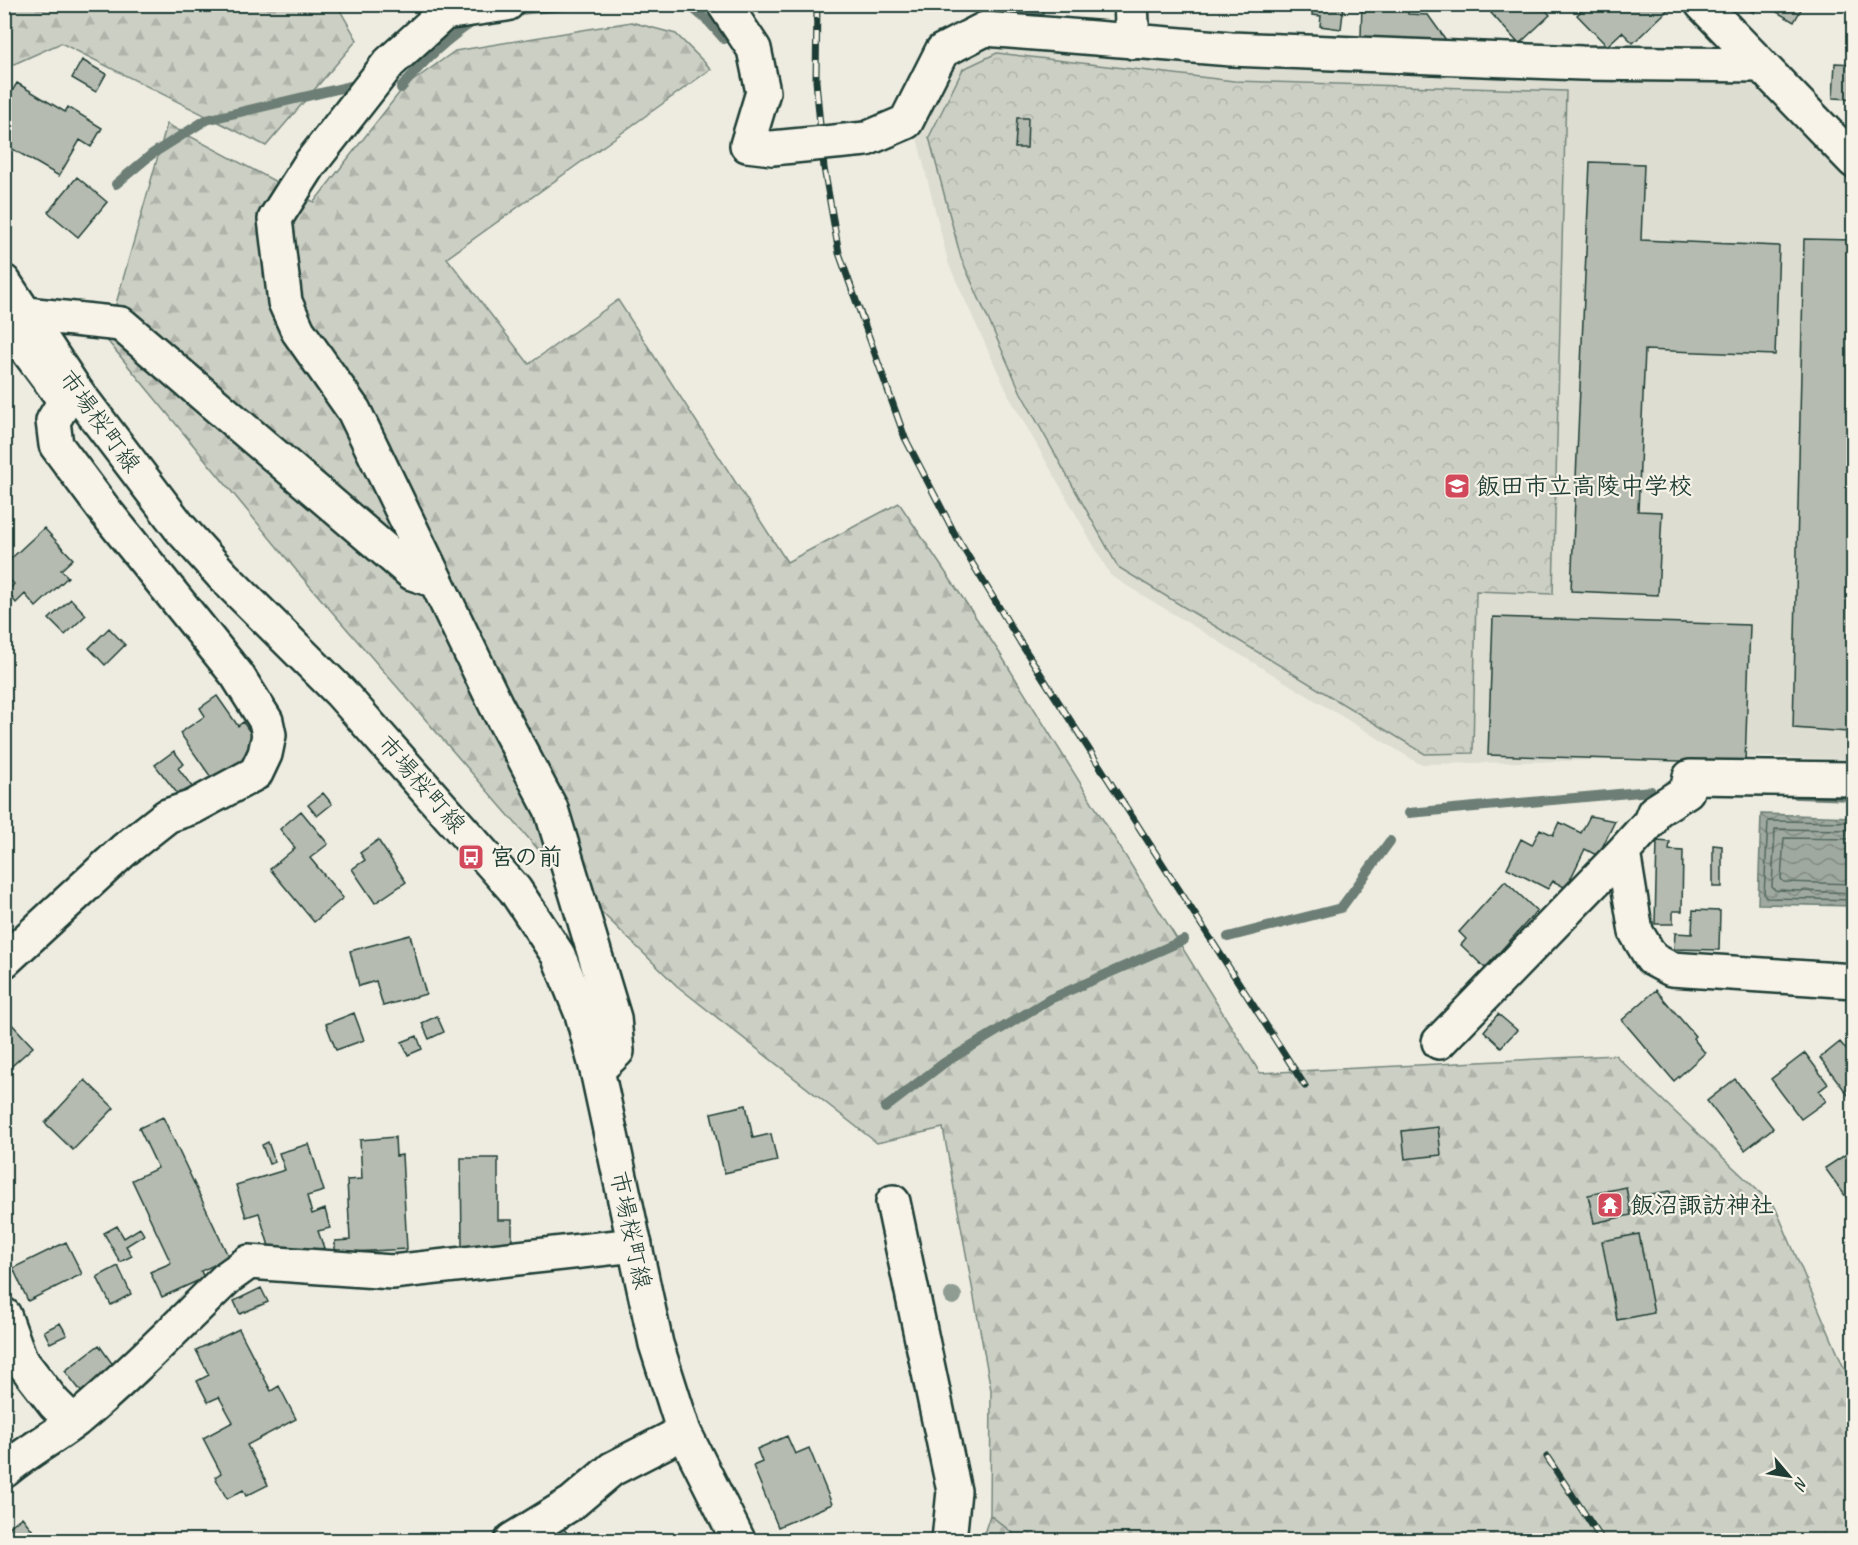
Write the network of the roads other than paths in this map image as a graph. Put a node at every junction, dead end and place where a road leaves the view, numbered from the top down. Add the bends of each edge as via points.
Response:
1 (507, 4) edge
2 (724, 4) edge
3 (1131, 4) edge
4 (1702, 4) edge
5 (1133, 42) junction
6 (1760, 65) junction
7 (1854, 160) edge
8 (4, 282) edge
9 (15, 316) edge
10 (71, 396) junction
11 (436, 581) junction
12 (1854, 779) edge
13 (1623, 852) junction
14 (4, 961) edge
15 (1854, 981) edge
16 (1439, 1042) dead end
17 (597, 1070) junction
18 (893, 1203) dead end
19 (635, 1245) junction
20 (4, 1315) edge
21 (73, 1422) junction
22 (684, 1432) junction
23 (4, 1471) edge
24 (512, 1540) edge
25 (738, 1540) edge
26 (949, 1540) edge

1 - 11 street via 444,13 389,63 310,164 275,219 285,302 298,331 354,411
2 - 5 street, bridge via 754,49 763,92 747,145 772,148 866,139 906,122 942,51 985,29
3 - 5 street
4 - 6 street
5 - 6 street via 1582,63
6 - 7 street
8 - 9 street, 市場桜町線
9 - 10 street, 市場桜町線
9 - 11 street via 121,324 412,573
10 - 14 street via 52,421 56,445 237,675 266,721 269,735 255,773 204,802 167,816 124,850
10 - 17 street, 市場桜町線 via 180,528 340,692 515,890 558,955 582,1014
11 - 17 street via 551,809 614,1018 617,1051
12 - 13 street via 1690,777 1687,791 1654,812
13 - 15 street via 1636,932 1652,959 1671,969
13 - 16 street
17 - 19 street, 市場桜町線
18 - 26 street via 954,1491
19 - 21 street via 392,1272 249,1262 228,1276
19 - 22 street, 市場桜町線 via 656,1344
20 - 21 street via 20,1359
21 - 23 street
22 - 24 street via 612,1469 572,1503
22 - 25 street, 市場桜町線

